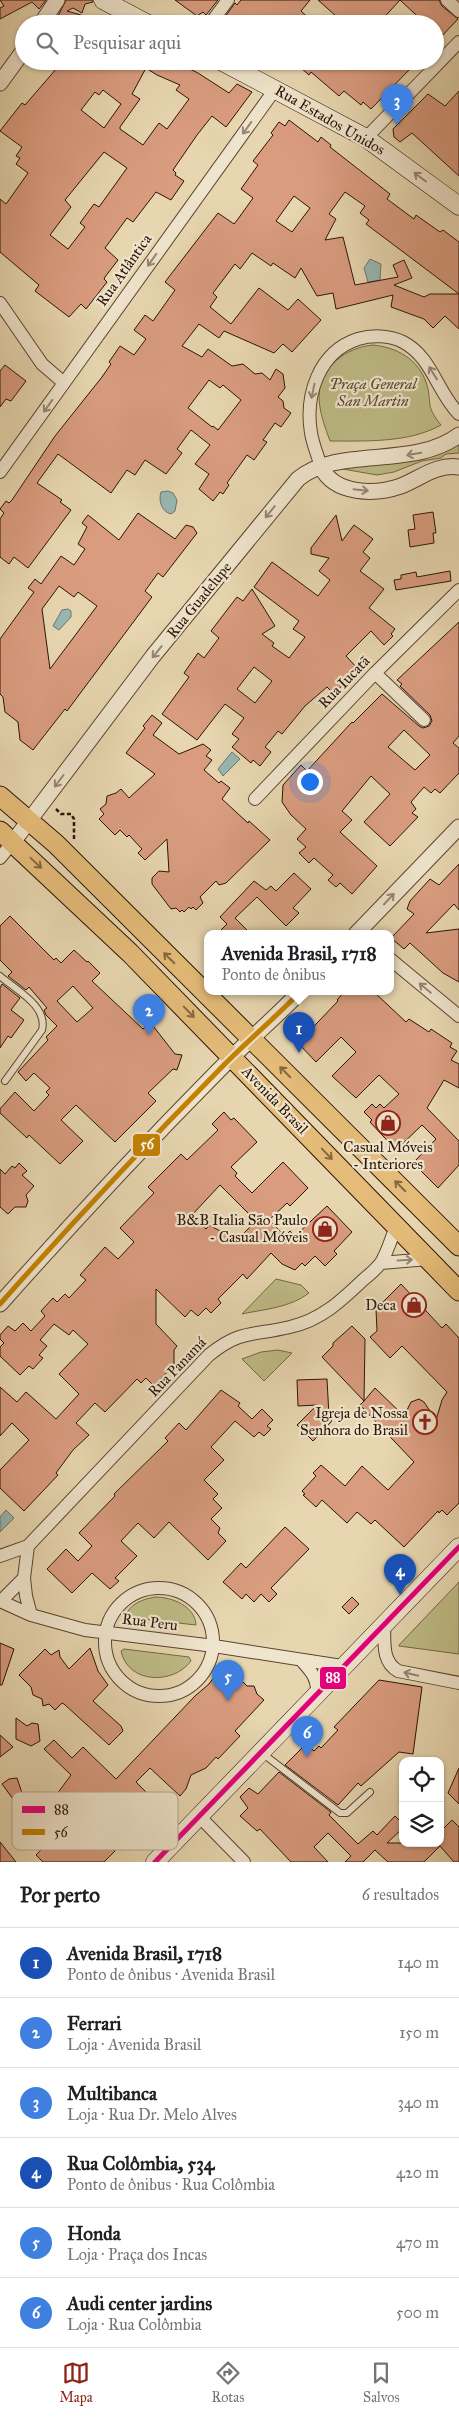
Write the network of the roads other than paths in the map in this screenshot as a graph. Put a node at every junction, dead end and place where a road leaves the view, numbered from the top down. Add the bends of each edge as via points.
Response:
1 (57, 0) edge
2 (103, 0) edge
3 (228, 0) edge
4 (447, 0) edge
5 (459, 11) edge
6 (47, 15) edge
7 (131, 15) edge
8 (217, 15) edge
9 (459, 42) edge
10 (444, 57) edge
11 (15, 62) edge
12 (239, 70) edge
13 (432, 70) edge
14 (0, 83) edge
15 (276, 88) junction
16 (366, 138) junction
17 (459, 206) edge
18 (0, 303) edge
19 (64, 383) junction
20 (459, 414) edge
21 (459, 436) edge
22 (321, 467) junction
23 (459, 467) edge
24 (0, 472) edge
25 (459, 590) edge
26 (375, 672) junction
27 (424, 720) dead end
28 (0, 796) edge
29 (255, 799) dead end
30 (30, 820) junction
31 (459, 827) edge
32 (7, 836) edge
33 (0, 858) edge
34 (362, 930) edge
35 (394, 962) edge
36 (0, 976) edge
37 (204, 992) edge
38 (207, 995) edge
39 (297, 995) edge
40 (459, 1016) edge
41 (251, 1039) junction
42 (232, 1056) junction
43 (5, 1082) dead end
44 (418, 1205) junction
45 (396, 1226) junction
46 (459, 1246) edge
47 (428, 1258) junction
48 (382, 1263) junction
49 (459, 1290) edge
50 (0, 1304) edge
51 (28, 1546) junction
52 (459, 1547) edge
53 (0, 1556) edge
54 (24, 1578) junction
55 (1, 1601) edge
56 (31, 1615) junction
57 (384, 1624) junction
58 (105, 1633) junction
59 (214, 1646) junction
60 (301, 1660) junction
61 (342, 1666) junction
62 (459, 1683) edge
63 (316, 1694) junction
64 (261, 1752) junction
65 (370, 1792) dead end
66 (199, 1816) junction
67 (178, 1838) edge
68 (166, 1850) edge
69 (155, 1862) edge
70 (244, 1862) edge

1 - 6 street
2 - 7 main road
3 - 8 street
4 - 5 street
9 - 10 street
11 - 14 street
12 - 15 main road, Rua Estados Unidos
13 - 16 street
15 - 16 main road, Rua Estados Unidos
15 -> 19 street, Rua Atlântica
17 -> 16 main road, Rua Estados Unidos
18 - 19 street via 42,364
19 -> 24 street, Rua Atlântica
20 -> 22 street via 424,359 402,341 364,337 347,342 320,370 312,389 311,433
21 -> 22 street, Rua Guadelupe via 424,452
22 -> 23 street via 334,482 364,492 401,486 438,468
22 -> 30 street, Rua Guadelupe via 302,476 289,488 153,656
25 - 26 street, Rua Iucatã
26 - 27 street
26 - 29 street, Rua Iucatã
28 - 30 main road, Avenida Brasil
30 - 32 street, Rua Guadelupe
37 -> 30 main road, Avenida Brasil
34 -> 31 street
32 - 33 street, Rua Guadelupe
32 -> 42 main road, Avenida Brasil via 130,952
40 -> 35 street
36 - 43 lane via 39,1009 44,1023
41 -> 38 main road, Avenida Brasil
39 - 41 street
41 - 42 street
44 -> 41 main road, Avenida Brasil
42 -> 45 main road, Avenida Brasil
42 - 50 street via 94,1198
44 - 45 main road
44 - 46 main road, Avenida Brasil
45 - 47 main road, Avenida Brasil
45 - 48 street, Rua Panamá
48 -> 47 street
47 - 49 main road, Avenida Brasil
48 - 51 street, Rua Panamá via 326,1312 307,1322 238,1336 220,1346
51 - 53 street, Rua Panamá
51 - 54 street
52 - 57 main road
54 - 55 street
54 - 56 street
55 - 56 street, Rua Peru
56 - 58 street, Rua Peru
57 - 61 main road
62 -> 57 street via 391,1667 385,1655
58 - 59 street, Rua Peru
58 - 59 street via 110,1617 126,1598 149,1588 166,1588 182,1592 202,1607 210,1621
58 - 59 street via 108,1660 117,1676 131,1688 157,1696 176,1694 192,1685 209,1664
59 - 60 street, Rua Peru
60 - 61 street, Rua Peru
60 - 63 street via 318,1683
61 - 63 main road
63 - 64 main road
64 - 65 lane via 340,1813 347,1813
64 - 66 main road
66 - 67 main road
66 - 70 street
68 - 69 main road

